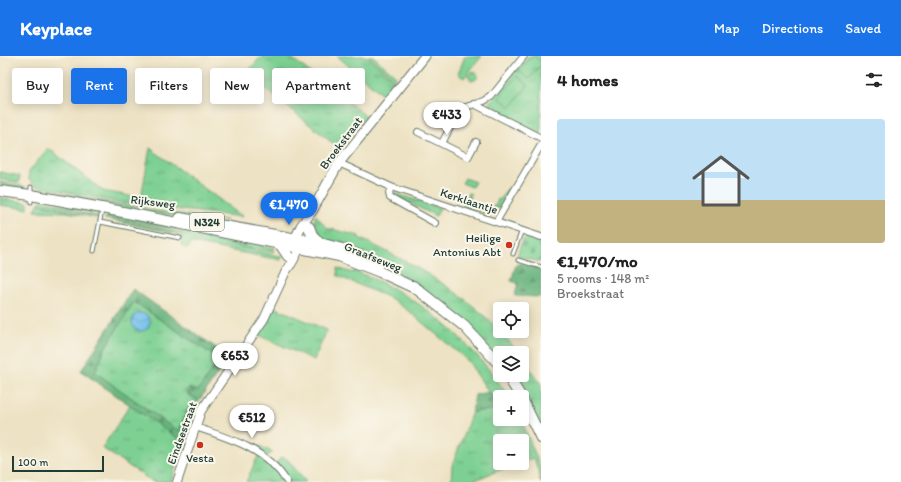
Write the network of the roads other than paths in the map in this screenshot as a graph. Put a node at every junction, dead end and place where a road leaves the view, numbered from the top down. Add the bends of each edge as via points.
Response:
1 (425, 56) edge
2 (524, 56) edge
3 (474, 104) junction
4 (418, 132) dead end
5 (541, 138) edge
6 (476, 142) dead end
7 (442, 143) junction
8 (541, 145) edge
9 (339, 164) junction
10 (0, 187) edge
11 (391, 187) junction
12 (0, 191) edge
13 (31, 195) junction
14 (102, 208) junction
15 (118, 211) junction
16 (312, 211) junction
17 (100, 222) junction
18 (496, 222) junction
19 (435, 223) dead end
20 (309, 227) junction
21 (522, 230) junction
22 (541, 237) edge
23 (180, 238) dead end
24 (298, 243) junction
25 (320, 243) junction
26 (280, 244) junction
27 (94, 251) dead end
28 (513, 254) dead end
29 (288, 256) junction
30 (518, 260) dead end
31 (541, 267) edge
32 (286, 271) junction
33 (419, 290) junction
34 (493, 358) edge
35 (529, 413) edge
36 (194, 427) junction
37 (541, 438) edge
38 (177, 482) edge
39 (286, 482) edge

1 - 9 main road, Broekstraat
2 - 3 street via 491,97
3 - 5 street
3 - 7 street via 460,109
4 - 7 street via 435,142
6 - 7 street via 468,157
8 - 18 street
9 - 11 street, Kerklaantje
9 - 16 main road, Broekstraat
10 - 13 main road, Rijksweg / N324
11 - 18 street, Kerklaantje
11 - 19 street via 388,193 390,198
12 - 13 main road, Rijksweg / N324
13 - 14 main road, Rijksweg / N324
14 - 15 main road, Rijksweg / N324
14 - 17 lane
15 - 24 main road, Rijksweg / N324 via 184,219
15 - 26 main road, Rijksweg / N324
16 - 20 main road, Broekstraat
16 - 24 main road, Broekstraat via 301,226
17 - 23 lane
17 - 27 lane
18 - 21 street, Kerklaantje
20 - 24 main road, Broekstraat
20 - 25 main road via 312,235
21 - 22 street, Kerklaantje
21 - 28 lane
24 - 25 main road, Graafseweg / N324
24 - 26 main road, Rijksweg / N324
24 - 29 street, Eindsestraat
24 - 32 street, Eindsestraat via 291,265
24 - 33 main road, Graafseweg / N324 via 358,263
25 - 33 main road, Graafseweg / N324 via 346,250 387,268
26 - 29 main road
29 - 32 street, Eindsestraat
30 - 31 lane
32 - 36 street, Eindsestraat via 264,318 208,398
33 - 34 main road, Graafseweg / N324 via 464,326
35 - 37 main road
36 - 38 street, Eindsestraat
36 - 39 street via 218,434 264,456 281,472

